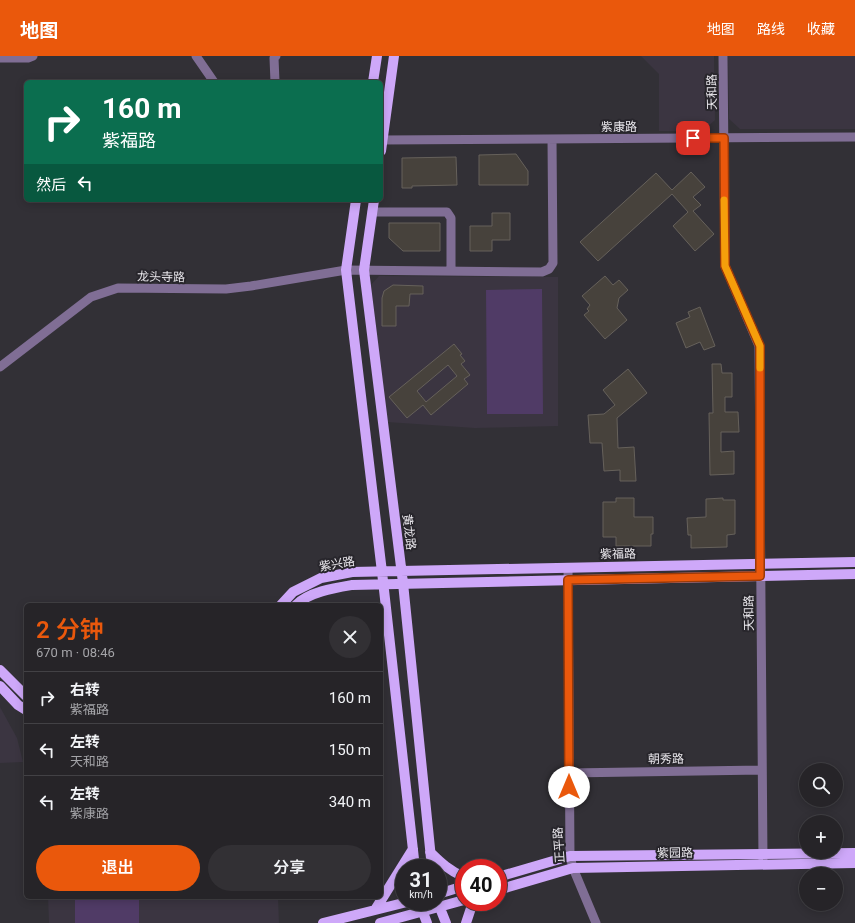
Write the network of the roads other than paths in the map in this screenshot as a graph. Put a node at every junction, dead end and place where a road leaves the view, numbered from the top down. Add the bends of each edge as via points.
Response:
1 (196, 56) edge
2 (276, 56) edge
3 (377, 56) edge
4 (394, 56) edge
5 (723, 56) edge
6 (30, 57) edge
7 (0, 58) edge
8 (213, 80) edge
9 (275, 80) edge
10 (373, 80) edge
11 (855, 137) edge
12 (383, 138) edge
13 (724, 138) junction
14 (552, 139) junction
15 (383, 146) edge
16 (356, 202) edge
17 (374, 202) edge
18 (372, 212) junction
19 (346, 270) junction
20 (364, 270) junction
21 (451, 270) junction
22 (0, 367) edge
23 (855, 562) edge
24 (761, 564) junction
25 (568, 568) junction
26 (401, 571) junction
27 (382, 572) junction
28 (855, 574) edge
29 (760, 576) junction
30 (568, 580) junction
31 (402, 583) junction
32 (424, 583) junction
33 (383, 584) junction
34 (283, 603) edge
35 (298, 603) edge
36 (405, 604) junction
37 (0, 670) edge
38 (0, 686) edge
39 (24, 694) edge
40 (24, 709) edge
41 (762, 770) junction
42 (569, 773) junction
43 (413, 849) junction
44 (430, 852) junction
45 (855, 853) edge
46 (570, 856) junction
47 (414, 859) edge
48 (431, 859) edge
49 (763, 859) junction
50 (855, 863) edge
51 (572, 868) junction
52 (455, 872) edge
53 (507, 874) edge
54 (507, 887) edge
55 (383, 897) edge
56 (382, 899) edge
57 (395, 905) edge
58 (375, 910) junction
59 (442, 911) edge
60 (470, 911) edge
61 (422, 912) joint
62 (323, 923) edge
63 (380, 923) edge
64 (426, 923) edge
65 (446, 923) edge
66 (466, 923) edge
67 (596, 923) edge

1 - 8 street
2 - 9 street
3 - 10 main road
4 - 12 main road
5 - 13 street, 天和路
6 - 7 street
11 - 13 street, 紫康路
13 - 14 street, 紫康路
13 - 24 street, 天和路 via 725,266 760,346
14 - 15 street, 紫康路
14 - 21 street, 龙头寺路 via 553,263 549,269 542,272
16 - 19 main road
17 - 18 main road, 黄龙路
18 - 20 main road, 黄龙路
18 - 21 street via 446,212 451,218
19 - 20 street, 龙头寺路
19 - 22 street, 龙头寺路 via 226,289 118,288 91,297
19 - 27 main road
20 - 21 street, 龙头寺路
20 - 26 main road, 黄龙路
23 - 24 main road, 紫福路
24 - 25 main road, 紫福路
24 - 29 street, 天和路
25 - 26 main road, 紫福路
25 - 30 street, 正平路
26 - 27 main road, 紫福路
26 - 31 main road, 黄龙路
27 - 33 main road
27 - 34 main road, 紫兴路 via 352,572 321,578 293,592
28 - 29 main road, 紫福路
29 - 30 main road, 紫福路
29 - 41 street, 天和路
30 - 32 main road, 紫福路
30 - 42 street, 正平路
31 - 32 main road, 紫福路
31 - 33 main road, 紫福路
31 - 36 main road, 黄龙路
32 - 36 main road via 411,592
33 - 35 main road, 紫兴路 via 352,585 326,590
33 - 43 main road
36 - 44 main road, 黄龙路
37 - 39 main road
38 - 40 main road
41 - 42 street, 朝秀路
41 - 49 street, 天和路
42 - 46 street, 正平路
43 - 47 main road
43 - 55 main road
44 - 48 main road, 黄龙路
44 - 52 main road
45 - 49 main road, 紫园路
46 - 49 main road, 紫园路
46 - 51 street, 正平路
46 - 53 main road, 紫园路
49 - 50 main road, 紫园路
49 - 51 main road, 紫园路
51 - 54 main road, 紫园路
51 - 67 street, 正平路
56 - 58 main road
57 - 58 main road
58 - 62 main road
59 - 65 main road
60 - 66 main road
61 - 63 main road
61 - 64 main road

